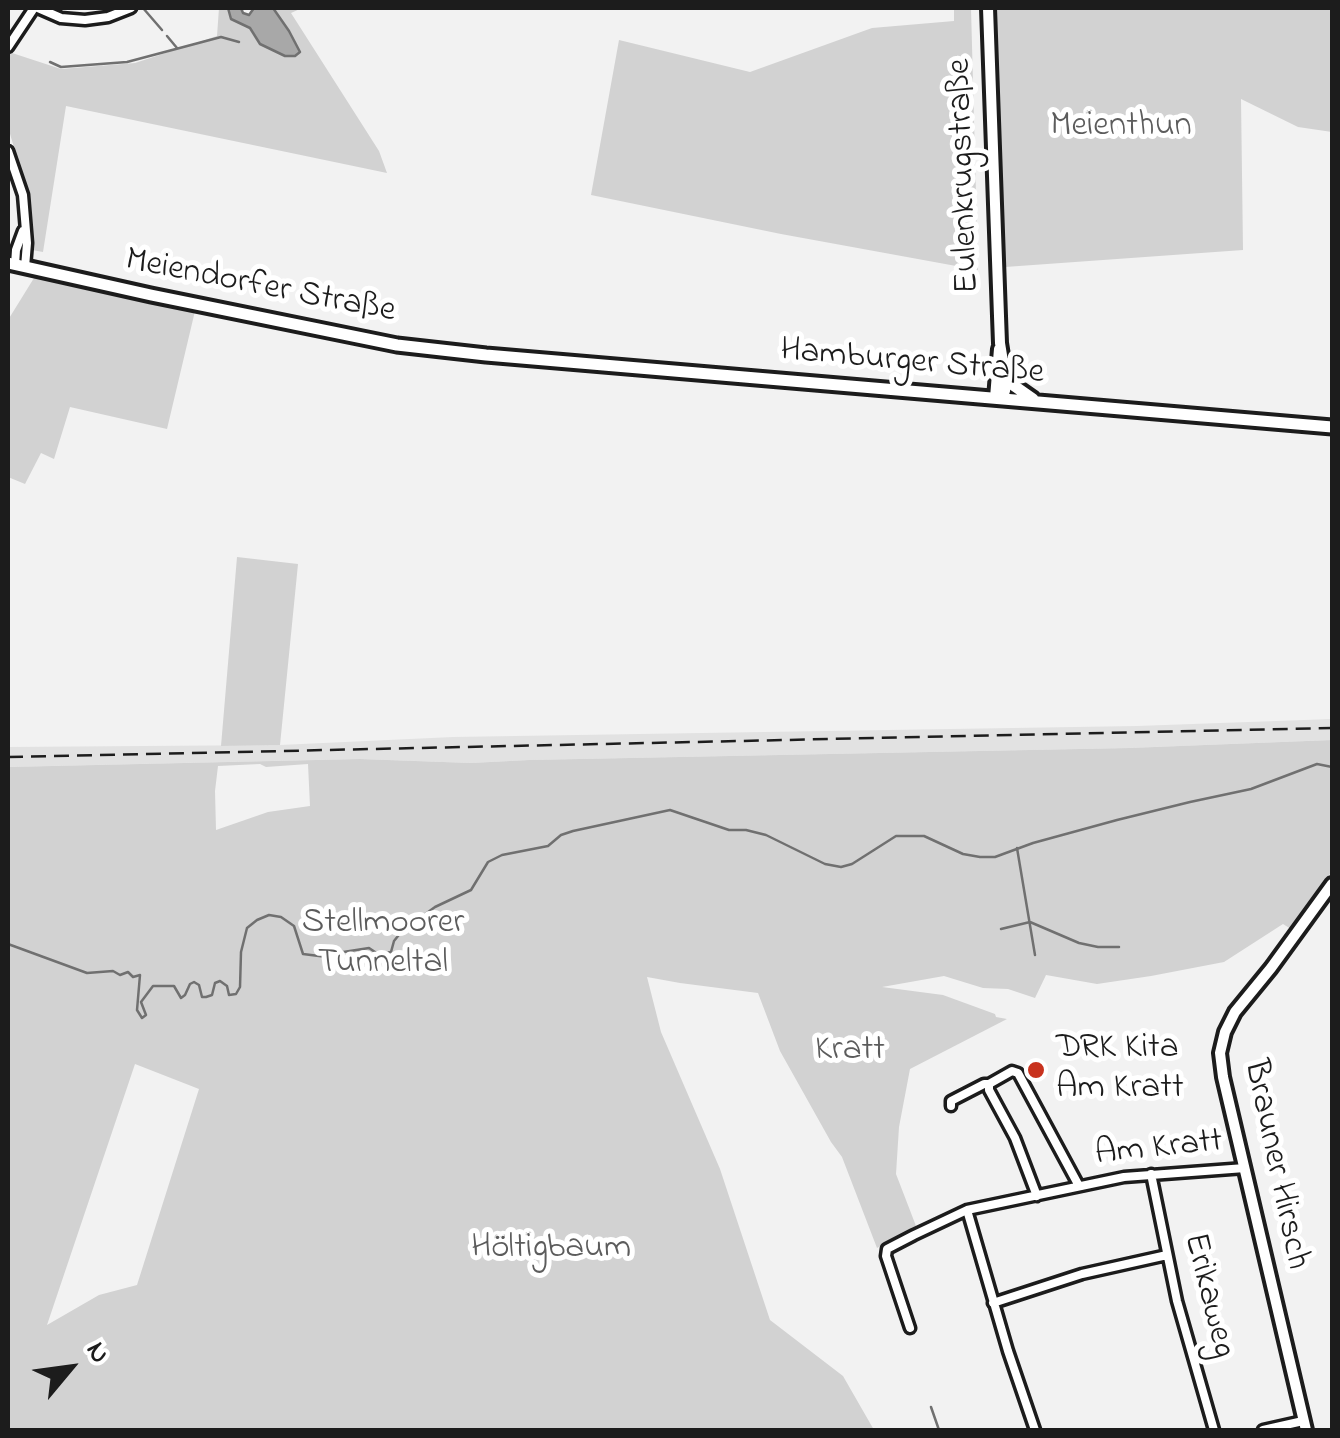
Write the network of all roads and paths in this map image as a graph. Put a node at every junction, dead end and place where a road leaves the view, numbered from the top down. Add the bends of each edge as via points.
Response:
1 (36, 8) edge
2 (131, 8) edge
3 (988, 8) edge
4 (8, 47) edge
5 (8, 151) edge
6 (16, 265) edge
7 (1000, 343) junction
8 (486, 355) joint
9 (1006, 372) junction
10 (994, 398) junction
11 (1036, 401) junction
12 (1332, 426) edge
13 (1332, 884) edge
14 (988, 1084) junction
15 (951, 1106) dead end
16 (1245, 1168) junction
17 (1150, 1174) junction
18 (1078, 1186) junction
19 (1038, 1196) junction
20 (967, 1210) junction
21 (1167, 1256) junction
22 (993, 1303) junction
23 (910, 1328) dead end
24 (1305, 1426) edge
25 (1035, 1430) edge
26 (1214, 1430) edge
27 (1262, 1430) edge

1 - 2 street via 85,20
1 - 4 street
3 - 7 street, Eulenkrugstraße
5 - 6 street, Meiendorfer Straße via 22,195 27,252
6 - 8 main road, Meiendorfer Straße via 374,340
7 - 9 street, Eulenkrugstraße
7 - 10 street, Eulenkrugstraße
8 - 10 main road, Hamburger Straße
9 - 10 street via 1006,389
9 - 11 main road
10 - 11 main road, Hamburger Straße
11 - 12 main road, Hamburger Straße
13 - 16 street, Brauner Hirsch via 1225,1032 1221,1069
14 - 15 street
14 - 18 street, Am Kratt via 1018,1073
14 - 19 street
16 - 17 street, Am Kratt
16 - 24 street, Brauner Hirsch
17 - 18 street, Am Kratt
17 - 21 street, Erikaweg
18 - 19 street, Am Kratt
19 - 20 street, Am Kratt
20 - 22 street
20 - 23 street, Am Kratt via 887,1250
21 - 22 street
21 - 26 street, Erikaweg
22 - 25 street
24 - 27 street

